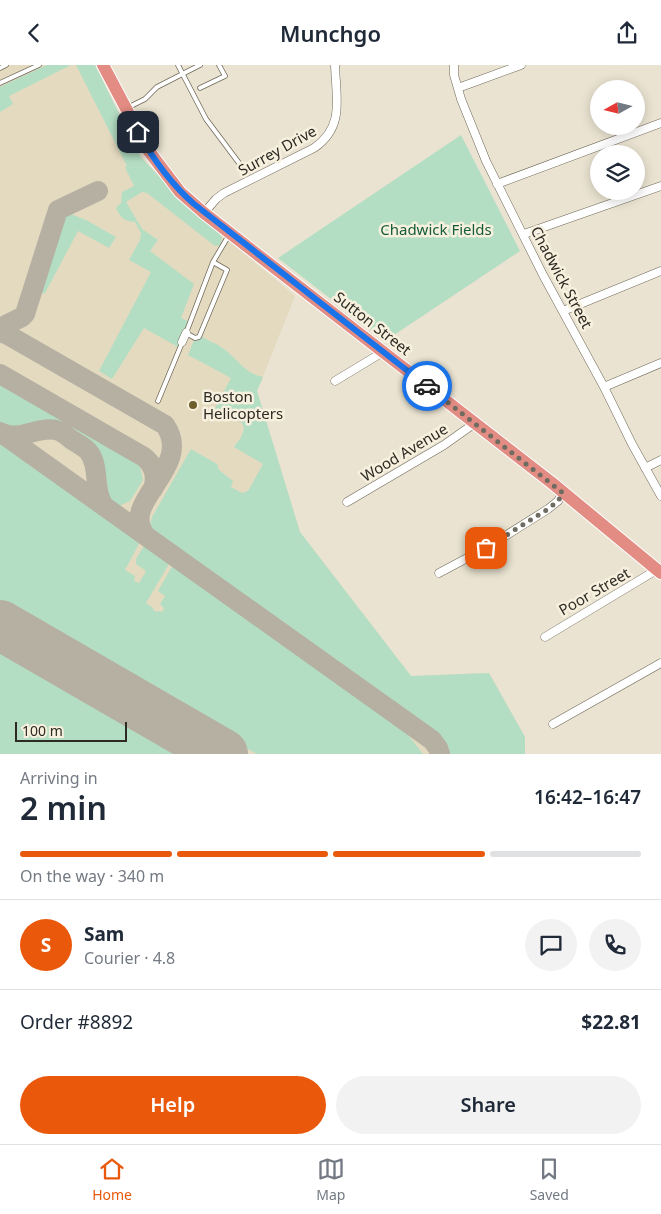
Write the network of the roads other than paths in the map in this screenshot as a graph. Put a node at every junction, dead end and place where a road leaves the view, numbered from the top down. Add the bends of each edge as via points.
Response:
1 (6, 65) edge
2 (39, 65) edge
3 (103, 65) edge
4 (178, 65) edge
5 (200, 65) edge
6 (220, 65) edge
7 (335, 65) edge
8 (454, 65) edge
9 (521, 65) edge
10 (0, 68) edge
11 (182, 74) junction
12 (0, 77) edge
13 (1, 83) edge
14 (200, 88) dead end
15 (458, 88) junction
16 (126, 108) junction
17 (661, 123) edge
18 (239, 163) dead end
19 (497, 183) junction
20 (661, 186) edge
21 (204, 213) junction
22 (230, 233) junction
23 (524, 234) junction
24 (213, 262) junction
25 (661, 271) edge
26 (563, 311) junction
27 (186, 333) junction
28 (182, 342) joint
29 (384, 352) junction
30 (661, 363) edge
31 (335, 381) dead end
32 (604, 387) junction
33 (158, 401) dead end
34 (475, 423) junction
35 (661, 460) edge
36 (645, 468) junction
37 (563, 493) junction
38 (661, 496) edge
39 (347, 502) dead end
40 (659, 571) edge
41 (438, 573) dead end
42 (544, 637) dead end
43 (661, 663) edge
44 (553, 724) dead end

1 - 10 lane
2 - 13 lane
3 - 16 highway, Sutton Street
4 - 11 lane
5 - 11 lane
6 - 14 lane via 225,76
7 - 21 street, Surrey Drive via 337,109 333,129 324,141 224,193
8 - 15 street, Chadwick Street
9 - 15 street
11 - 16 lane
11 - 18 lane via 206,119
12 - 13 lane
15 - 19 street, Chadwick Street
16 - 21 highway, Sutton Street via 158,164 180,192
17 - 19 street
19 - 23 street, Chadwick Street
20 - 23 street
21 - 22 highway, Sutton Street
22 - 24 lane
22 - 29 highway, Sutton Street
23 - 26 street, Chadwick Street
24 - 27 lane
24 - 27 lane via 226,270 199,337
25 - 26 street
26 - 32 street, Chadwick Street
27 - 28 street
28 - 33 lane
29 - 31 street
29 - 34 highway, Sutton Street
30 - 32 street
32 - 36 street, Chadwick Street
34 - 37 highway, Sutton Street
34 - 39 street, Wood Avenue
35 - 36 street
36 - 38 street, Chadwick Street
37 - 40 highway, Sutton Street
37 - 41 street via 548,509 486,548
40 - 42 street, Poor Street
43 - 44 street

